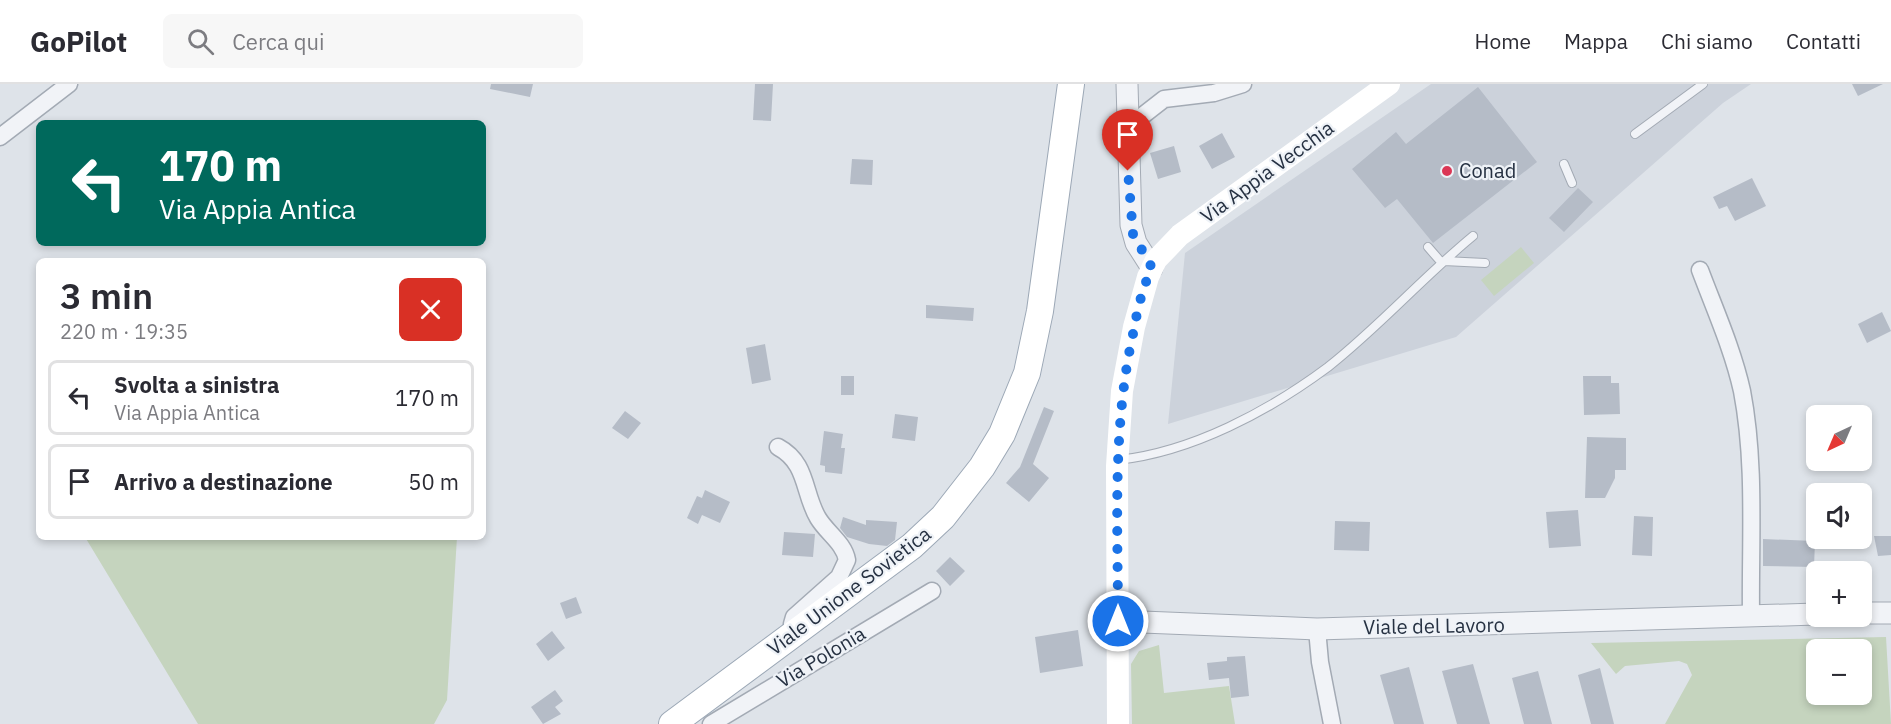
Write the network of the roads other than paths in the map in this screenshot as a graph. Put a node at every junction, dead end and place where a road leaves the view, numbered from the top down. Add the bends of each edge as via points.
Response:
1 (69, 84) edge
2 (1071, 84) edge
3 (1127, 84) edge
4 (1243, 84) edge
5 (1389, 84) edge
6 (1703, 84) edge
7 (1128, 127) junction
8 (1635, 134) dead end
9 (0, 137) edge
10 (1564, 164) dead end
11 (1572, 183) dead end
12 (1473, 236) dead end
13 (1428, 247) dead end
14 (1441, 262) junction
15 (1485, 263) dead end
16 (1152, 268) junction
17 (1700, 270) dead end
18 (778, 447) dead end
19 (1117, 460) junction
20 (932, 591) dead end
21 (1872, 613) edge
22 (1891, 613) edge
23 (1806, 614) edge
24 (1750, 615) junction
25 (1118, 621) junction
26 (1317, 629) junction
27 (795, 633) junction
28 (672, 724) edge
29 (711, 724) edge
30 (1118, 724) edge
31 (1332, 724) edge

1 - 9 street
2 - 27 main road, Viale Unione Sovietica via 1035,343 1002,434 956,502 929,531
3 - 7 street
4 - 7 street via 1214,93 1164,99
5 - 16 main road, Via Appia Vecchia via 1180,235
6 - 8 lane
7 - 16 street via 1132,230
10 - 11 lane
12 - 14 lane
13 - 14 lane
14 - 15 lane
14 - 19 lane via 1329,366 1296,389 1235,423 1184,444 1140,458
16 - 19 main road, Via Appia Vecchia via 1144,286 1127,362
17 - 24 street via 1732,355 1744,405 1749,449
18 - 27 street via 798,463 815,513 847,560 839,577 794,617
19 - 25 main road, Via Appia Vecchia
20 - 29 street, Via Polonia
21 - 22 street
23 - 24 street, Viale del Lavoro
24 - 26 street, Viale del Lavoro
25 - 26 street, Viale del Lavoro
25 - 30 main road, Via Appia Vecchia
26 - 31 street
27 - 28 main road, Viale Unione Sovietica

